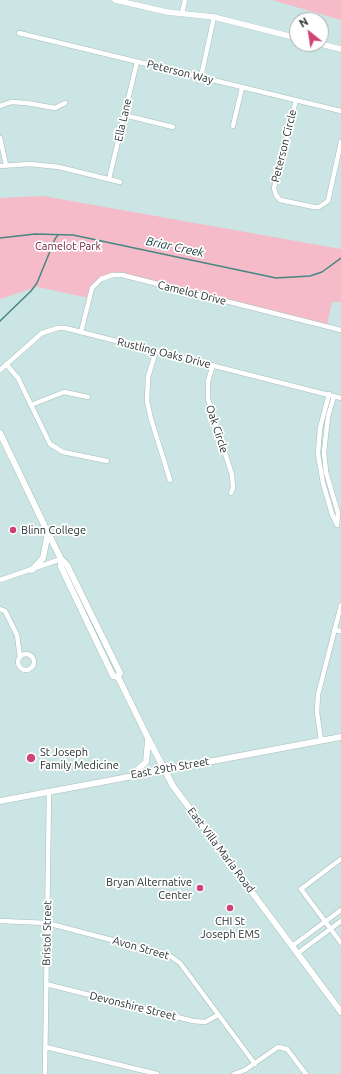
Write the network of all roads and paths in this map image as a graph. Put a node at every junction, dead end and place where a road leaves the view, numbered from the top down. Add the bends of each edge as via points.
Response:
1 (115, 0) edge
2 (185, 0) edge
3 (129, 2) edge
4 (182, 13) junction
5 (214, 17) junction
6 (19, 34) dead end
7 (289, 36) edge
8 (329, 46) edge
9 (341, 49) edge
10 (137, 62) junction
11 (201, 77) junction
12 (242, 88) junction
13 (296, 100) junction
14 (65, 103) dead end
15 (0, 106) edge
16 (341, 111) edge
17 (124, 115) junction
18 (233, 126) dead end
19 (173, 127) dead end
20 (0, 138) edge
21 (341, 142) edge
22 (6, 165) junction
23 (0, 166) edge
24 (109, 179) junction
25 (120, 182) dead end
26 (341, 330) edge
27 (81, 332) junction
28 (156, 351) junction
29 (6, 364) junction
30 (213, 365) junction
31 (0, 370) edge
32 (329, 394) junction
33 (334, 396) junction
34 (88, 397) dead end
35 (341, 398) edge
36 (31, 405) junction
37 (0, 433) edge
38 (107, 461) dead end
39 (323, 473) junction
40 (170, 480) dead end
41 (230, 493) dead end
42 (48, 533) junction
43 (61, 559) junction
44 (32, 570) junction
45 (0, 580) edge
46 (341, 605) edge
47 (0, 609) edge
48 (334, 630) junction
49 (341, 631) edge
50 (20, 657) dead end
51 (341, 737) edge
52 (148, 740) junction
53 (321, 740) junction
54 (164, 770) junction
55 (132, 775) junction
56 (49, 792) junction
57 (0, 801) edge
58 (341, 859) edge
59 (341, 910) edge
60 (0, 921) edge
61 (341, 921) edge
62 (325, 922) junction
63 (47, 923) junction
64 (331, 929) junction
65 (341, 943) edge
66 (292, 946) junction
67 (298, 953) junction
68 (46, 984) junction
69 (341, 1012) edge
70 (218, 1015) junction
71 (46, 1047) junction
72 (255, 1064) junction
73 (45, 1074) edge
74 (157, 1074) edge
75 (234, 1074) edge
76 (306, 1074) edge

1 - 3 street
2 - 4 street
3 - 4 street
4 - 5 street
5 - 7 street
5 - 11 street
6 - 10 street, Peterson Way
8 - 9 street
10 - 11 street, Peterson Way
10 - 17 street, Ella Lane
11 - 12 street, Peterson Way
12 - 13 street, Peterson Way
12 - 18 street
13 - 16 street, Peterson Way
13 - 21 street, Peterson Circle via 274,188 280,200 314,207 328,201
14 - 15 street via 55,108 11,102
17 - 19 street
17 - 24 street, Ella Lane
20 - 22 street
22 - 23 street
22 - 24 street via 59,167
24 - 25 street
26 - 27 street, Camelot Drive via 126,276 113,275 101,279 92,288
27 - 28 street, Rustling Oaks Drive
27 - 29 street, Rustling Oaks Drive via 65,328 50,329 35,337
28 - 30 street, Rustling Oaks Drive
28 - 40 street via 148,377 147,401
29 - 31 street, Rustling Oaks Drive
29 - 36 street via 18,378
30 - 32 street, Rustling Oaks Drive
30 - 41 street, Oak Circle via 208,381 208,399 232,475 233,488
32 - 33 street, Rustling Oaks Drive
32 - 39 street via 318,441
33 - 35 street, Rustling Oaks Drive
33 - 39 street via 324,442
34 - 36 street via 64,392
36 - 38 street via 45,437 55,448
37 - 42 main road, East Villa Maria Road
39 - 39 street via 332,514 338,525 338,513
42 - 43 main road, East Villa Maria Road
42 - 44 main road via 42,558
43 - 44 street
43 - 52 main road, East Villa Maria Road via 61,567 113,676 118,677
44 - 45 street
46 - 48 street
47 - 50 street via 5,612 17,635
48 - 49 street
48 - 53 street via 318,695 317,712
51 - 53 main road, East 29th Street
52 - 54 main road, East Villa Maria Road
52 - 55 main road via 146,762
53 - 54 main road, East 29th Street
54 - 55 main road, East 29th Street
54 - 66 main road, East Villa Maria Road via 173,786
55 - 56 main road, East 29th Street
56 - 57 main road, East 29th Street
56 - 63 street, Bristol Street
58 - 62 street via 301,889
59 - 62 street
60 - 63 street, Avon Street
61 - 64 street
62 - 64 street
62 - 66 street
63 - 68 street, Bristol Street
63 - 70 street, Avon Street via 169,955 180,963
64 - 65 street
64 - 67 street
66 - 67 main road, East Villa Maria Road
67 - 69 main road, East Villa Maria Road
68 - 70 street, Devonshire Street via 193,1022 206,1022
68 - 71 street, Bristol Street
70 - 72 street, Avon Street
71 - 73 street, Bristol Street
71 - 74 street
72 - 75 street
72 - 76 street via 275,1049 282,1047 291,1054

